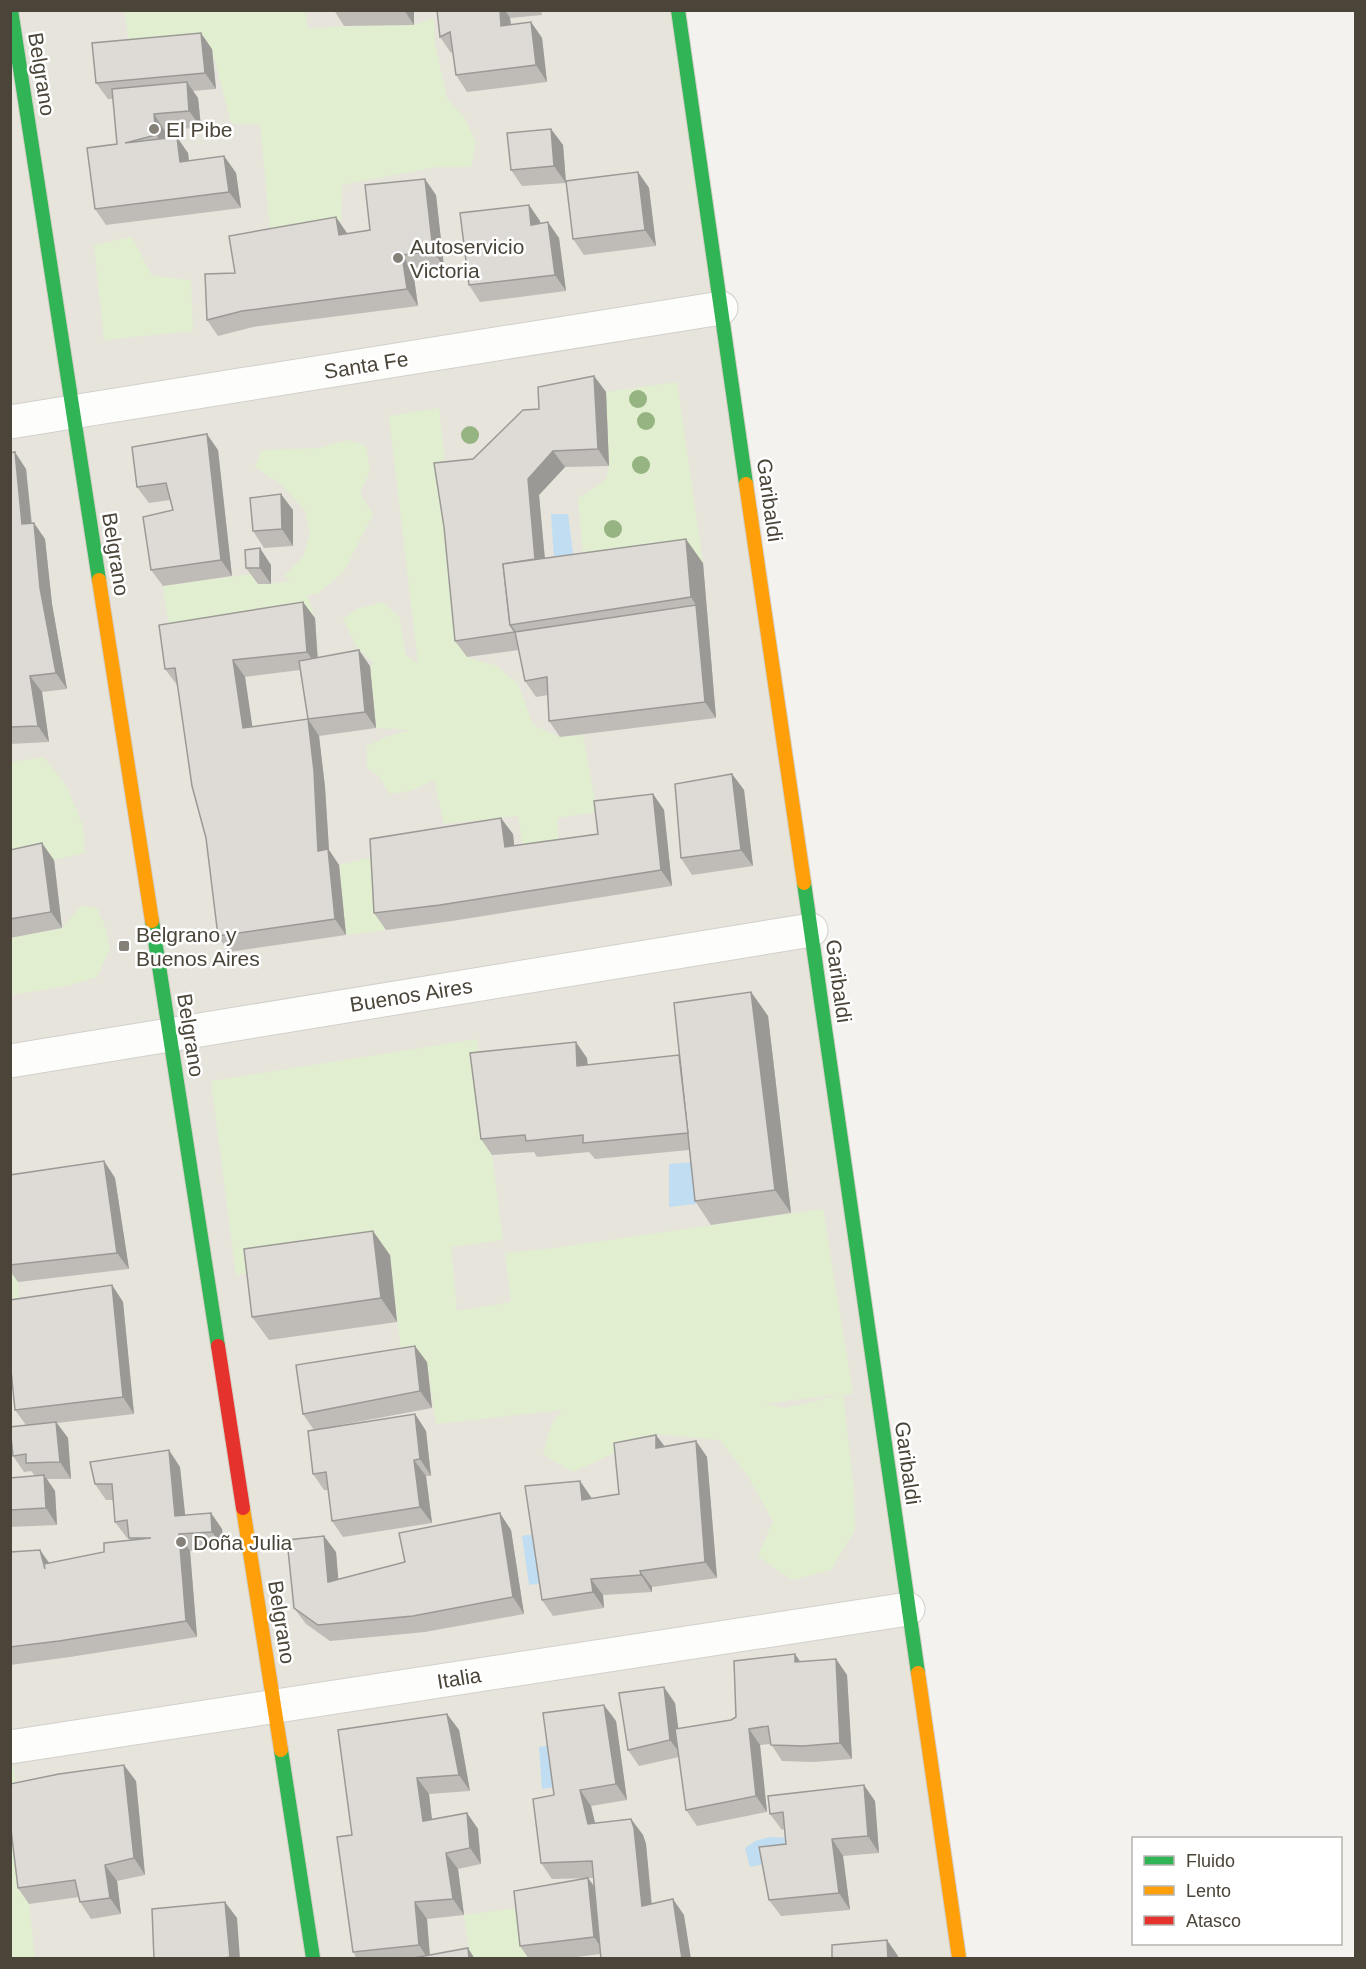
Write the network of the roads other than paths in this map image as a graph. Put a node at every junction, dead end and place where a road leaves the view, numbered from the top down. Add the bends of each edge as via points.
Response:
1 (11, 10) edge
2 (678, 10) edge
3 (721, 309) junction
4 (73, 412) junction
5 (10, 422) edge
6 (811, 930) junction
7 (170, 1035) junction
8 (10, 1061) edge
9 (908, 1609) junction
10 (273, 1707) junction
11 (10, 1747) edge
12 (313, 1959) edge
13 (959, 1959) edge

1 - 4 street, Belgrano
2 - 3 street, Garibaldi
3 - 4 street, Santa Fe
3 - 6 street, Garibaldi
4 - 5 street, Santa Fe
4 - 7 street, Belgrano
6 - 7 street, Buenos Aires
6 - 9 street, Garibaldi
7 - 8 street, Buenos Aires
7 - 10 street, Belgrano
9 - 10 street, Italia
9 - 13 street, Garibaldi
10 - 11 street, Italia
10 - 12 street, Belgrano

